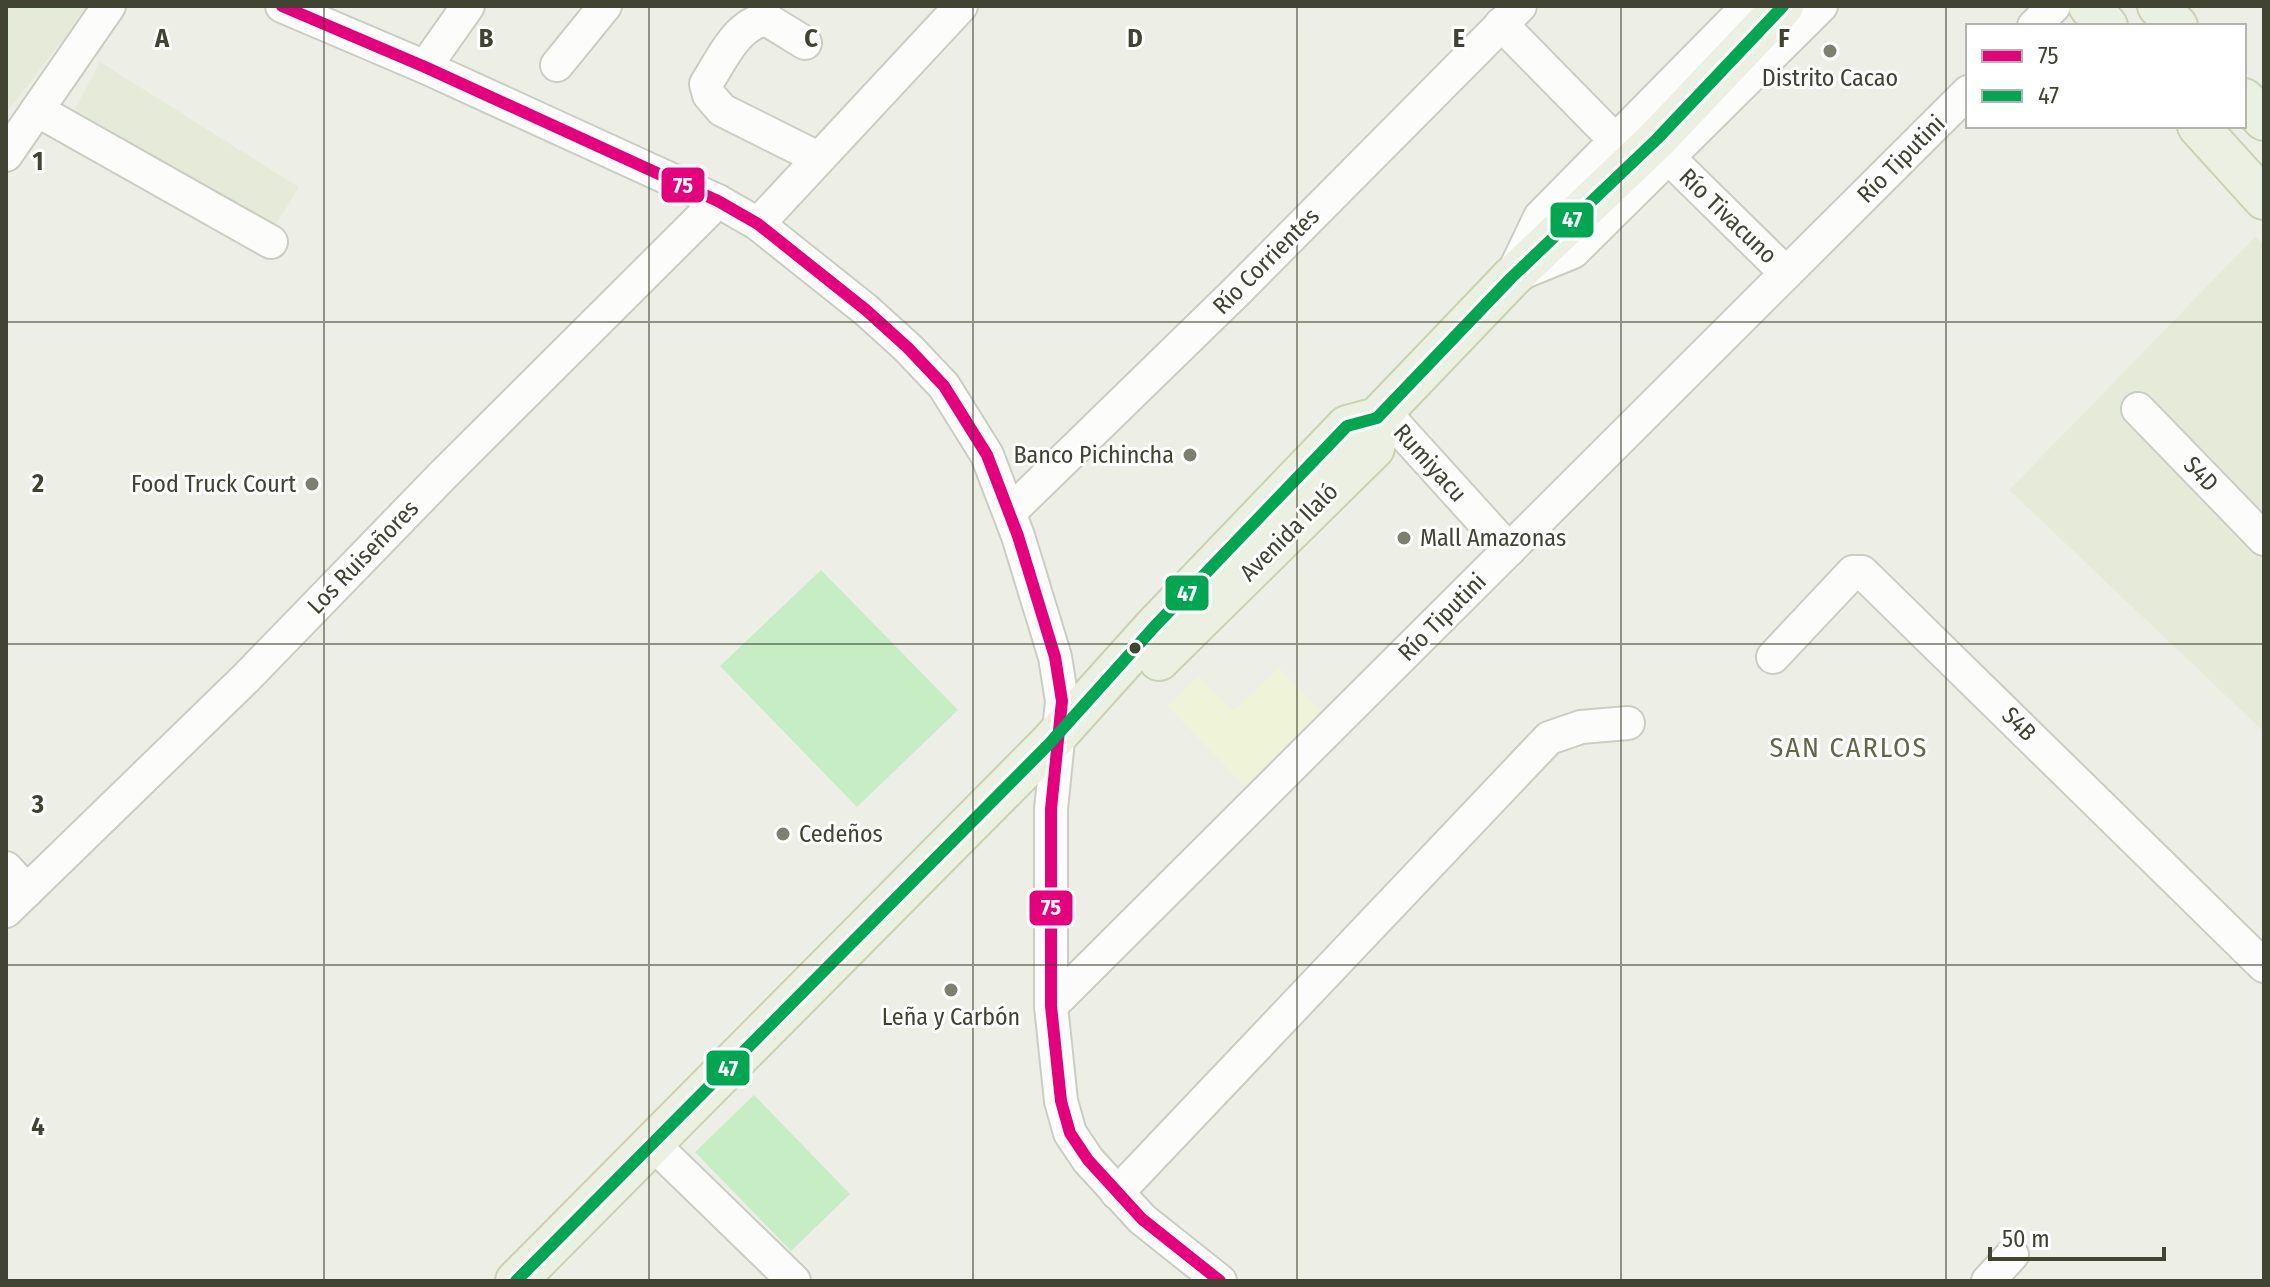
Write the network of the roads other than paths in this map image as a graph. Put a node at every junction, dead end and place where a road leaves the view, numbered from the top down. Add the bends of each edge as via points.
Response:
1 (109, 6) edge
2 (282, 6) edge
3 (468, 6) edge
4 (605, 6) edge
5 (959, 6) edge
6 (1748, 6) edge
7 (1783, 6) edge
8 (1821, 6) edge
9 (2054, 6) edge
10 (2089, 6) edge
11 (2158, 6) edge
12 (1510, 15) edge
13 (2036, 24) edge
14 (2105, 24) edge
15 (2175, 24) edge
16 (805, 43) dead end
17 (557, 65) dead end
18 (425, 67) junction
19 (1966, 94) edge
20 (2246, 101) edge
21 (37, 110) junction
22 (2264, 120) edge
23 (2200, 128) edge
24 (1615, 140) junction
25 (6, 155) edge
26 (818, 158) junction
27 (1669, 158) junction
28 (2264, 199) edge
29 (718, 201) junction
30 (758, 224) junction
31 (271, 242) dead end
32 (1786, 273) junction
33 (1511, 278) junction
34 (2138, 409) dead end
35 (1380, 414) junction
36 (1010, 512) junction
37 (2264, 539) edge
38 (1509, 550) junction
39 (1773, 657) dead end
40 (1628, 723) dead end
41 (1057, 750) junction
42 (13, 890) edge
43 (2264, 966) edge
44 (1051, 1006) junction
45 (659, 1150) junction
46 (1117, 1193) junction
47 (2012, 1255) dead end
48 (516, 1281) edge
49 (538, 1281) edge
50 (794, 1281) edge
51 (1220, 1281) edge
52 (1988, 1281) edge

1 - 21 street
2 - 18 street
3 - 18 street
4 - 17 street
5 - 26 street
6 - 24 street
7 - 33 main road, Avenida Ilaló via 1657,139
8 - 27 street
9 - 13 street
10 - 14 main road
11 - 15 main road
12 - 24 street
12 - 36 street, Río Corrientes
16 - 26 street via 766,19 754,21 740,32 706,84 722,110
18 - 29 street
19 - 32 street, Río Tiputini
20 - 22 main road
21 - 25 street
21 - 31 street
23 - 28 main road
24 - 33 street via 1540,217
26 - 30 street
27 - 32 street, Río Tivacuno
27 - 33 street via 1573,252
29 - 30 street
29 - 42 street, Los Ruiseñores via 245,679
30 - 36 street via 866,310 944,386 987,455
32 - 38 street, Río Tiputini
33 - 35 main road, Avenida Ilaló
34 - 37 street, S4D
35 - 38 street, Rumiyacu
35 - 41 main road, Avenida Ilaló via 1347,426 1155,626
36 - 41 street via 1055,657 1062,701
38 - 44 street, Río Tiputini
39 - 43 street, S4B via 1853,572 1862,572
40 - 46 street via 1581,727 1549,738
41 - 44 street via 1051,809
41 - 45 main road, Avenida Ilaló via 1049,744
44 - 46 street via 1070,1133
45 - 48 main road, Avenida Ilaló
45 - 49 main road, Avenida Ilaló via 587,1236
45 - 50 street
46 - 51 street
47 - 52 street

